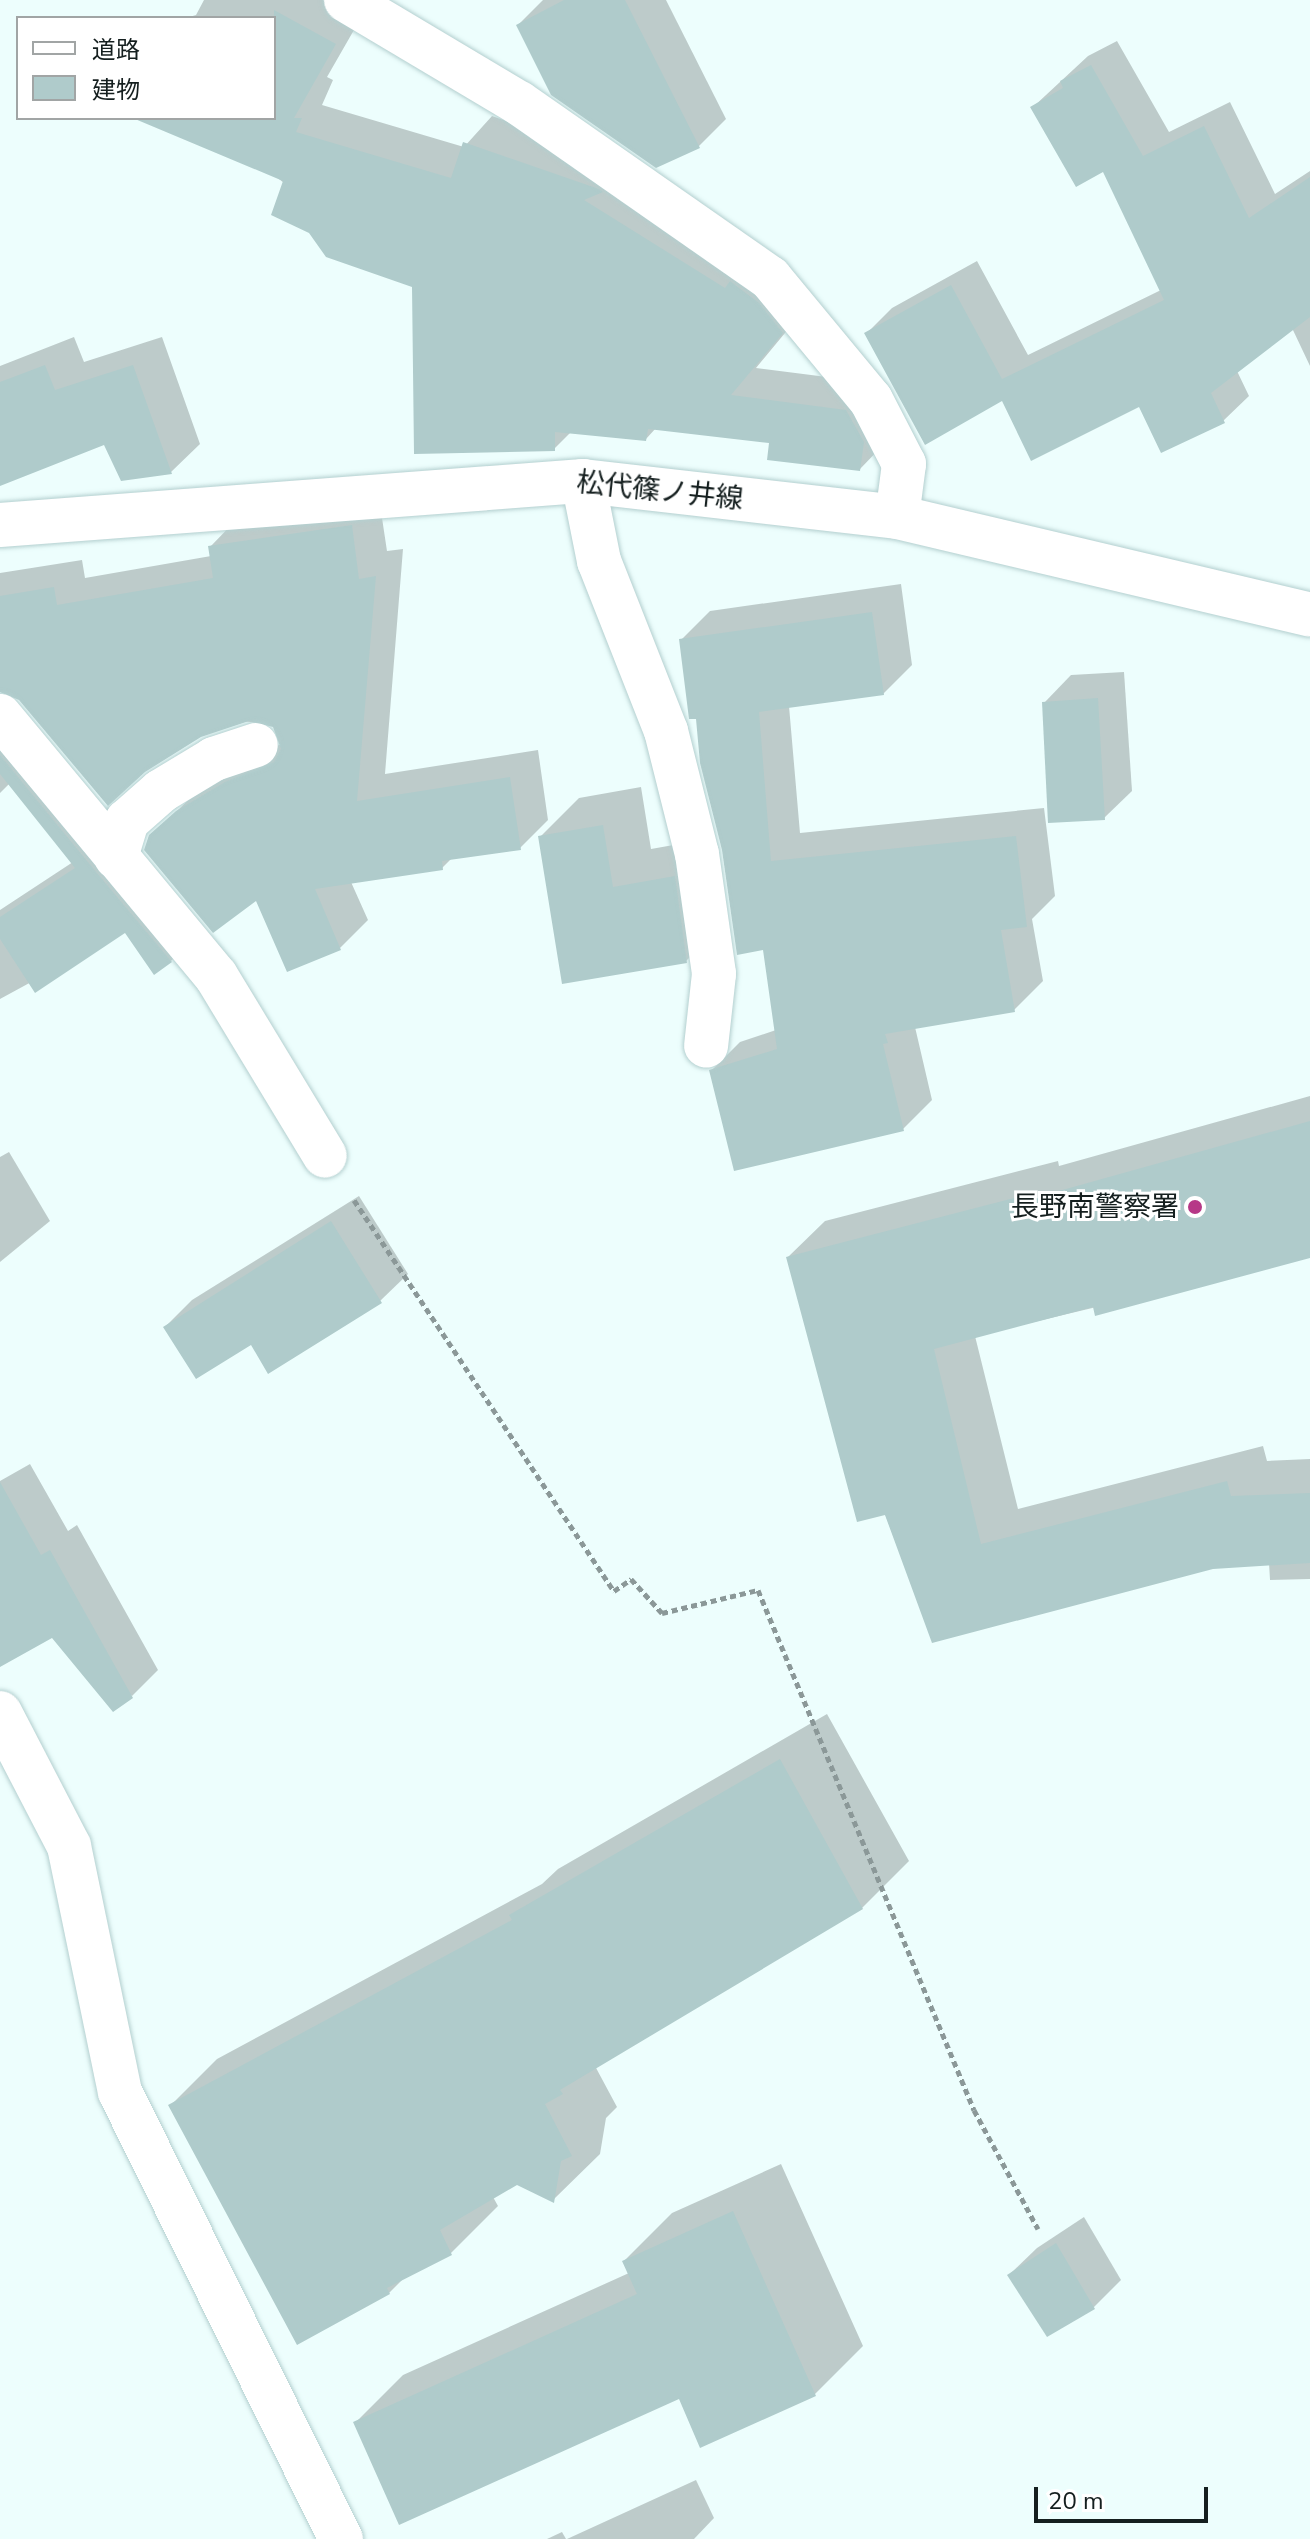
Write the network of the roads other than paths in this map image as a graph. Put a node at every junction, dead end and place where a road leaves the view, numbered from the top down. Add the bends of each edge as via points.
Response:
1 (346, 0) edge
2 (583, 481) junction
3 (897, 517) junction
4 (0, 525) edge
5 (1310, 615) edge
6 (0, 716) edge
7 (256, 745) dead end
8 (116, 857) junction
9 (706, 1046) dead end
10 (325, 1156) road end
11 (0, 1713) edge
12 (341, 2539) edge

1 - 3 street via 519,103 770,278 871,400 904,464
2 - 3 street, 松代篠ノ井線
2 - 4 street, 松代篠ノ井線
2 - 9 street via 599,561 666,731 697,854 714,974
3 - 5 street, 松代篠ノ井線
6 - 8 street
7 - 8 street via 214,759 161,791 127,821
8 - 10 street via 216,976
11 - 12 street via 69,1846 120,2092

